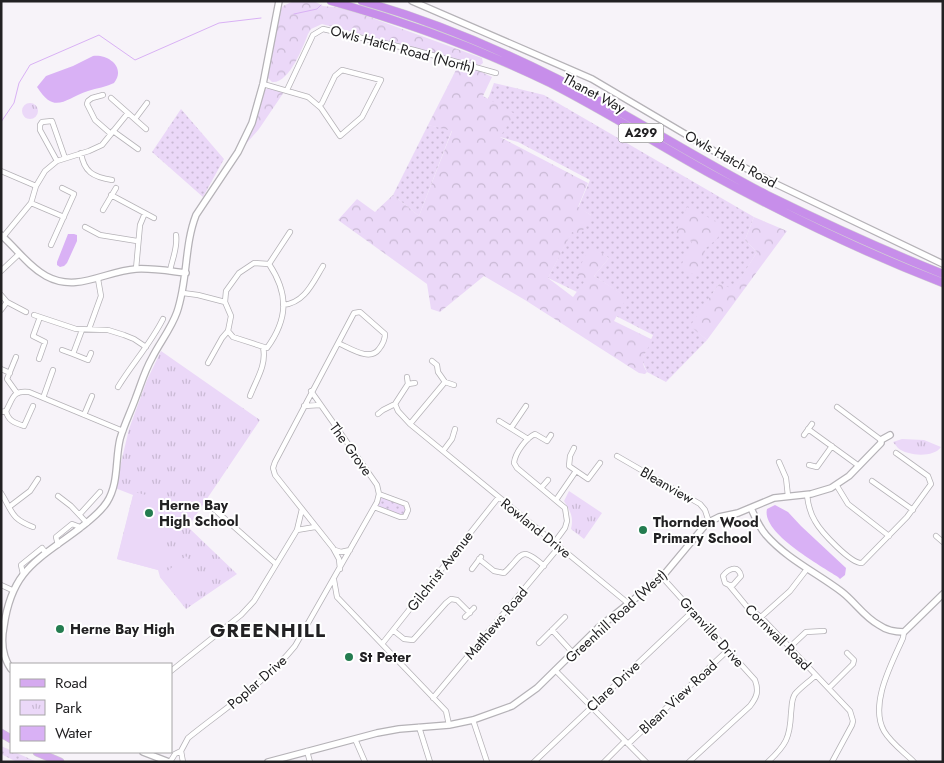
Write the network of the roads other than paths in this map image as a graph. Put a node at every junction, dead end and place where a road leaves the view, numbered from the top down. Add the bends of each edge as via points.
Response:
1 (279, 1) edge
2 (331, 1) edge
3 (362, 1) edge
4 (412, 1) edge
5 (496, 73) dead end
6 (263, 84) junction
7 (287, 90) junction
8 (103, 96) dead end
9 (111, 98) dead end
10 (147, 103) dead end
11 (319, 106) junction
12 (128, 114) junction
13 (135, 119) junction
14 (146, 129) dead end
15 (112, 132) junction
16 (138, 149) dead end
17 (81, 153) junction
18 (66, 158) junction
19 (57, 161) junction
20 (1, 171) edge
21 (112, 180) dead end
22 (36, 186) junction
23 (62, 188) dead end
24 (116, 188) dead end
25 (112, 195) junction
26 (31, 203) junction
27 (103, 210) dead end
28 (145, 213) junction
29 (64, 217) junction
30 (154, 218) dead end
31 (85, 227) dead end
32 (290, 232) dead end
33 (2, 236) edge
34 (176, 236) dead end
35 (137, 241) junction
36 (51, 245) dead end
37 (19, 254) junction
38 (269, 264) junction
39 (943, 264) edge
40 (323, 266) dead end
41 (136, 269) junction
42 (1, 270) edge
43 (170, 271) junction
44 (186, 273) junction
45 (943, 274) edge
46 (98, 279) junction
47 (943, 283) edge
48 (183, 293) junction
49 (1, 296) edge
50 (7, 302) junction
51 (225, 302) junction
52 (283, 305) junction
53 (1, 310) edge
54 (26, 312) dead end
55 (34, 315) dead end
56 (40, 317) junction
57 (163, 319) dead end
58 (90, 329) junction
59 (82, 330) junction
60 (228, 331) junction
61 (338, 343) junction
62 (146, 347) junction
63 (264, 347) junction
64 (62, 350) dead end
65 (91, 353) dead end
66 (73, 354) junction
67 (16, 357) dead end
68 (39, 359) dead end
69 (432, 361) dead end
70 (208, 363) dead end
71 (1, 369) edge
72 (54, 370) dead end
73 (10, 373) junction
74 (407, 377) dead end
75 (444, 382) junction
76 (415, 383) dead end
77 (408, 384) junction
78 (454, 385) dead end
79 (118, 387) dead end
80 (311, 391) junction
81 (18, 393) junction
82 (92, 396) dead end
83 (250, 396) dead end
84 (43, 398) junction
85 (395, 404) junction
86 (320, 405) junction
87 (33, 406) dead end
88 (304, 406) junction
89 (526, 406) dead end
90 (837, 407) dead end
91 (4, 411) edge
92 (378, 414) dead end
93 (84, 415) junction
94 (500, 421) dead end
95 (410, 424) junction
96 (812, 424) dead end
97 (511, 428) junction
98 (455, 429) dead end
99 (808, 429) junction
100 (123, 431) junction
101 (551, 435) dead end
102 (804, 435) dead end
103 (890, 435) dead end
104 (528, 439) junction
105 (881, 440) junction
106 (832, 446) junction
107 (574, 448) dead end
108 (443, 451) junction
109 (896, 453) dead end
110 (617, 456) dead end
111 (779, 462) dead end
112 (600, 464) dead end
113 (810, 465) dead end
114 (859, 466) junction
115 (576, 471) junction
116 (38, 479) dead end
117 (548, 480) dead end
118 (872, 481) dead end
119 (837, 486) junction
120 (541, 488) junction
121 (100, 492) dead end
122 (1, 493) edge
123 (380, 494) junction
124 (807, 494) junction
125 (58, 496) dead end
126 (788, 496) junction
127 (498, 498) junction
128 (556, 500) junction
129 (206, 502) dead end
130 (8, 507) junction
131 (212, 507) junction
132 (374, 507) junction
133 (751, 508) junction
134 (302, 510) junction
135 (913, 510) junction
136 (208, 513) dead end
137 (80, 514) junction
138 (21, 522) junction
139 (87, 522) junction
140 (709, 522) junction
141 (18, 527) dead end
142 (34, 527) dead end
143 (315, 527) junction
144 (297, 530) junction
145 (889, 536) junction
146 (936, 536) dead end
147 (943, 542) edge
148 (554, 543) junction
149 (333, 548) junction
150 (560, 548) junction
151 (350, 550) junction
152 (276, 564) junction
153 (544, 566) junction
154 (807, 568) junction
155 (472, 569) dead end
156 (340, 570) junction
157 (662, 577) junction
158 (334, 580) junction
159 (1, 585) edge
160 (729, 585) dead end
161 (12, 590) junction
162 (943, 594) edge
163 (337, 596) junction
164 (323, 599) junction
165 (629, 604) junction
166 (693, 611) junction
167 (466, 617) dead end
168 (565, 617) dead end
169 (761, 617) junction
170 (552, 630) junction
171 (394, 631) junction
172 (824, 631) dead end
173 (817, 632) junction
174 (904, 632) junction
175 (817, 638) dead end
176 (2, 642) edge
177 (539, 643) dead end
178 (382, 644) junction
179 (790, 647) junction
180 (728, 650) junction
181 (573, 652) junction
182 (847, 652) dead end
183 (10, 667) edge
184 (172, 670) edge
185 (555, 670) junction
186 (816, 676) junction
187 (829, 688) junction
188 (433, 698) junction
189 (591, 706) junction
190 (473, 720) junction
191 (448, 725) junction
192 (419, 727) junction
193 (355, 739) junction
194 (627, 742) junction
195 (181, 751) junction
196 (307, 751) junction
197 (39, 753) edge
198 (146, 753) edge
199 (60, 762) edge
200 (169, 762) edge
201 (183, 762) edge
202 (268, 762) edge
203 (310, 762) edge
204 (365, 762) edge
205 (430, 762) edge
206 (487, 762) edge
207 (534, 762) edge
208 (604, 762) edge
209 (646, 762) edge
210 (689, 762) edge
211 (768, 762) edge
212 (832, 762) edge
213 (914, 762) edge

1 - 6 street
2 - 47 highway, Thanet Way / A299 via 428,32 549,83 764,202 887,262
3 - 45 highway, Thanet Way / A299 via 513,58 601,102 767,194 895,255
4 - 39 street, Owls Hatch Road via 592,79 724,157
5 - 7 street, Owls Hatch Road (North) via 324,28 313,34
6 - 7 street
6 - 44 street via 245,139 196,215 190,232
7 - 11 street via 308,97
8 - 15 street via 92,98 88,104 95,120
9 - 12 street
10 - 13 street
11 - 11 street via 335,76 342,70 381,80 362,117 340,136
12 - 13 street
12 - 15 street
13 - 14 street
15 - 16 street
15 - 17 street via 102,145
17 - 18 street
17 - 21 street via 87,170 101,179
18 - 19 street
18 - 19 street via 52,121 42,122 40,130
19 - 22 street via 45,170
20 - 22 street
22 - 26 street
23 - 29 street via 74,194
24 - 25 street
25 - 27 street
25 - 28 street
26 - 29 street
26 - 33 street
28 - 30 street
28 - 35 street
29 - 36 street
31 - 35 street via 100,235
32 - 38 street
33 - 37 street
34 - 43 street via 177,245
35 - 41 street
37 - 42 street
37 - 46 street via 52,279 75,283
38 - 51 street via 254,263 239,273 226,291
38 - 52 street via 279,278
40 - 52 street via 304,296
41 - 43 street
41 - 46 street
43 - 44 street
44 - 48 street
46 - 58 street via 101,296
48 - 51 street
48 - 100 street via 173,325 149,364
49 - 50 street
50 - 53 street
50 - 54 street
51 - 60 street via 231,316
52 - 63 street via 281,326 267,348
55 - 56 street
56 - 59 street
56 - 68 street via 33,336 45,342
57 - 62 street
58 - 59 street
58 - 62 street via 124,335
59 - 66 street
60 - 63 street via 233,337
60 - 70 street
61 - 61 street via 356,312 385,334 383,344 373,354 364,354
61 - 80 street
62 - 79 street
63 - 83 street via 263,367
64 - 66 street
65 - 66 street via 88,360
67 - 73 street
69 - 75 street
71 - 73 street
72 - 84 street
73 - 81 street via 7,379
74 - 77 street
75 - 78 street
75 - 95 street
76 - 77 street
77 - 85 street
80 - 86 street, The Grove
80 - 88 street
81 - 84 street via 29,392
81 - 91 street
82 - 93 street
84 - 93 street
85 - 92 street via 380,408
85 - 95 street, Rowland Drive
86 - 88 street
86 - 123 street, The Grove via 369,472
87 - 91 street via 24,426 11,421
88 - 134 street via 273,468
89 - 97 street
90 - 105 street
93 - 100 street
94 - 97 street
95 - 108 street, Rowland Drive
96 - 99 street
97 - 104 street
98 - 108 street
99 - 102 street
99 - 106 street
100 - 139 street via 113,490 103,508
101 - 104 street via 547,441 535,434
103 - 105 street
104 - 120 street via 514,463
105 - 114 street
106 - 113 street via 817,468
106 - 114 street
107 - 115 street via 568,463
108 - 127 street, Rowland Drive
109 - 135 street via 928,476 931,484
110 - 140 street, Bleanview via 700,504
111 - 126 street via 786,478
112 - 115 street via 588,480
114 - 119 street
115 - 128 street
116 - 130 street via 30,491
117 - 120 street
118 - 135 street
119 - 124 street
119 - 145 street via 846,503
120 - 128 street
121 - 137 street
122 - 130 street
123 - 132 street
123 - 132 street via 406,504 405,517
124 - 126 street
124 - 145 street via 810,512 817,526 857,563 863,562
125 - 137 street
126 - 133 street
127 - 148 street, Rowland Drive
127 - 171 street, Gilchrist Avenue
128 - 148 street via 565,508 567,521
129 - 131 street
130 - 138 street
131 - 136 street
131 - 152 street
132 - 151 street
133 - 140 street
133 - 154 street via 766,535
134 - 143 street
134 - 144 street
135 - 145 street
137 - 139 street
138 - 141 street
138 - 142 street
139 - 161 street via 46,553 23,574
140 - 157 street, Greenhill Road (West)
143 - 144 street
143 - 149 street
144 - 152 street
146 - 147 street
148 - 150 street, Rowland Drive
149 - 151 street via 341,552
149 - 156 street
150 - 153 street, Matthews Road
150 - 165 street, Rowland Drive
151 - 156 street
152 - 184 street via 254,601 241,615
153 - 155 street via 531,554 525,553 504,573 494,571 480,558
153 - 188 street, Matthews Road
154 - 169 street via 790,591
154 - 174 street via 877,624
156 - 158 street, Poplar Drive
157 - 165 street, Greenhill Road (West)
157 - 166 street, Granville Drive
158 - 163 street
158 - 164 street, Poplar Drive
159 - 161 street
160 - 169 street, Cornwall Road via 748,608
161 - 176 street
162 - 174 street
163 - 164 street
163 - 178 street
164 - 195 street, Poplar Drive via 284,659 188,738
165 - 181 street, Greenhill Road (West)
166 - 180 street, Granville Drive
166 - 189 street, Clare Drive
167 - 171 street via 472,610 451,599 413,640 404,639
168 - 170 street
169 - 179 street, Cornwall Road
170 - 177 street
170 - 181 street
171 - 178 street, Gilchrist Avenue
172 - 173 street
173 - 175 street
173 - 179 street via 806,632
174 - 213 street via 884,684 879,707 881,725 888,737
176 - 183 street
178 - 188 street
179 - 186 street, Cornwall Road
180 - 194 street, Blean View Road
180 - 210 street, Granville Drive via 755,680 758,690 755,700
181 - 185 street, Greenhill Road (West)
182 - 187 street via 854,660 853,664
185 - 189 street
185 - 190 street, Greenhill Road (West) via 522,700
186 - 187 street, Cornwall Road
186 - 211 street via 791,703 786,742
187 - 212 street, Cornwall Road via 850,711 853,721
188 - 191 street via 446,711
189 - 194 street
189 - 207 street, Clare Drive
190 - 191 street, Greenhill Road (West)
190 - 206 street
191 - 192 street, Greenhill Road (West)
192 - 193 street, Greenhill Road (West)
192 - 205 street
193 - 196 street, Greenhill Road (West)
193 - 204 street
194 - 208 street, Blean View Road
194 - 209 street
195 - 200 street, Poplar Drive
195 - 201 street
196 - 202 street, Greenhill Road (West)
196 - 203 street
197 - 199 main road
198 - 200 street

